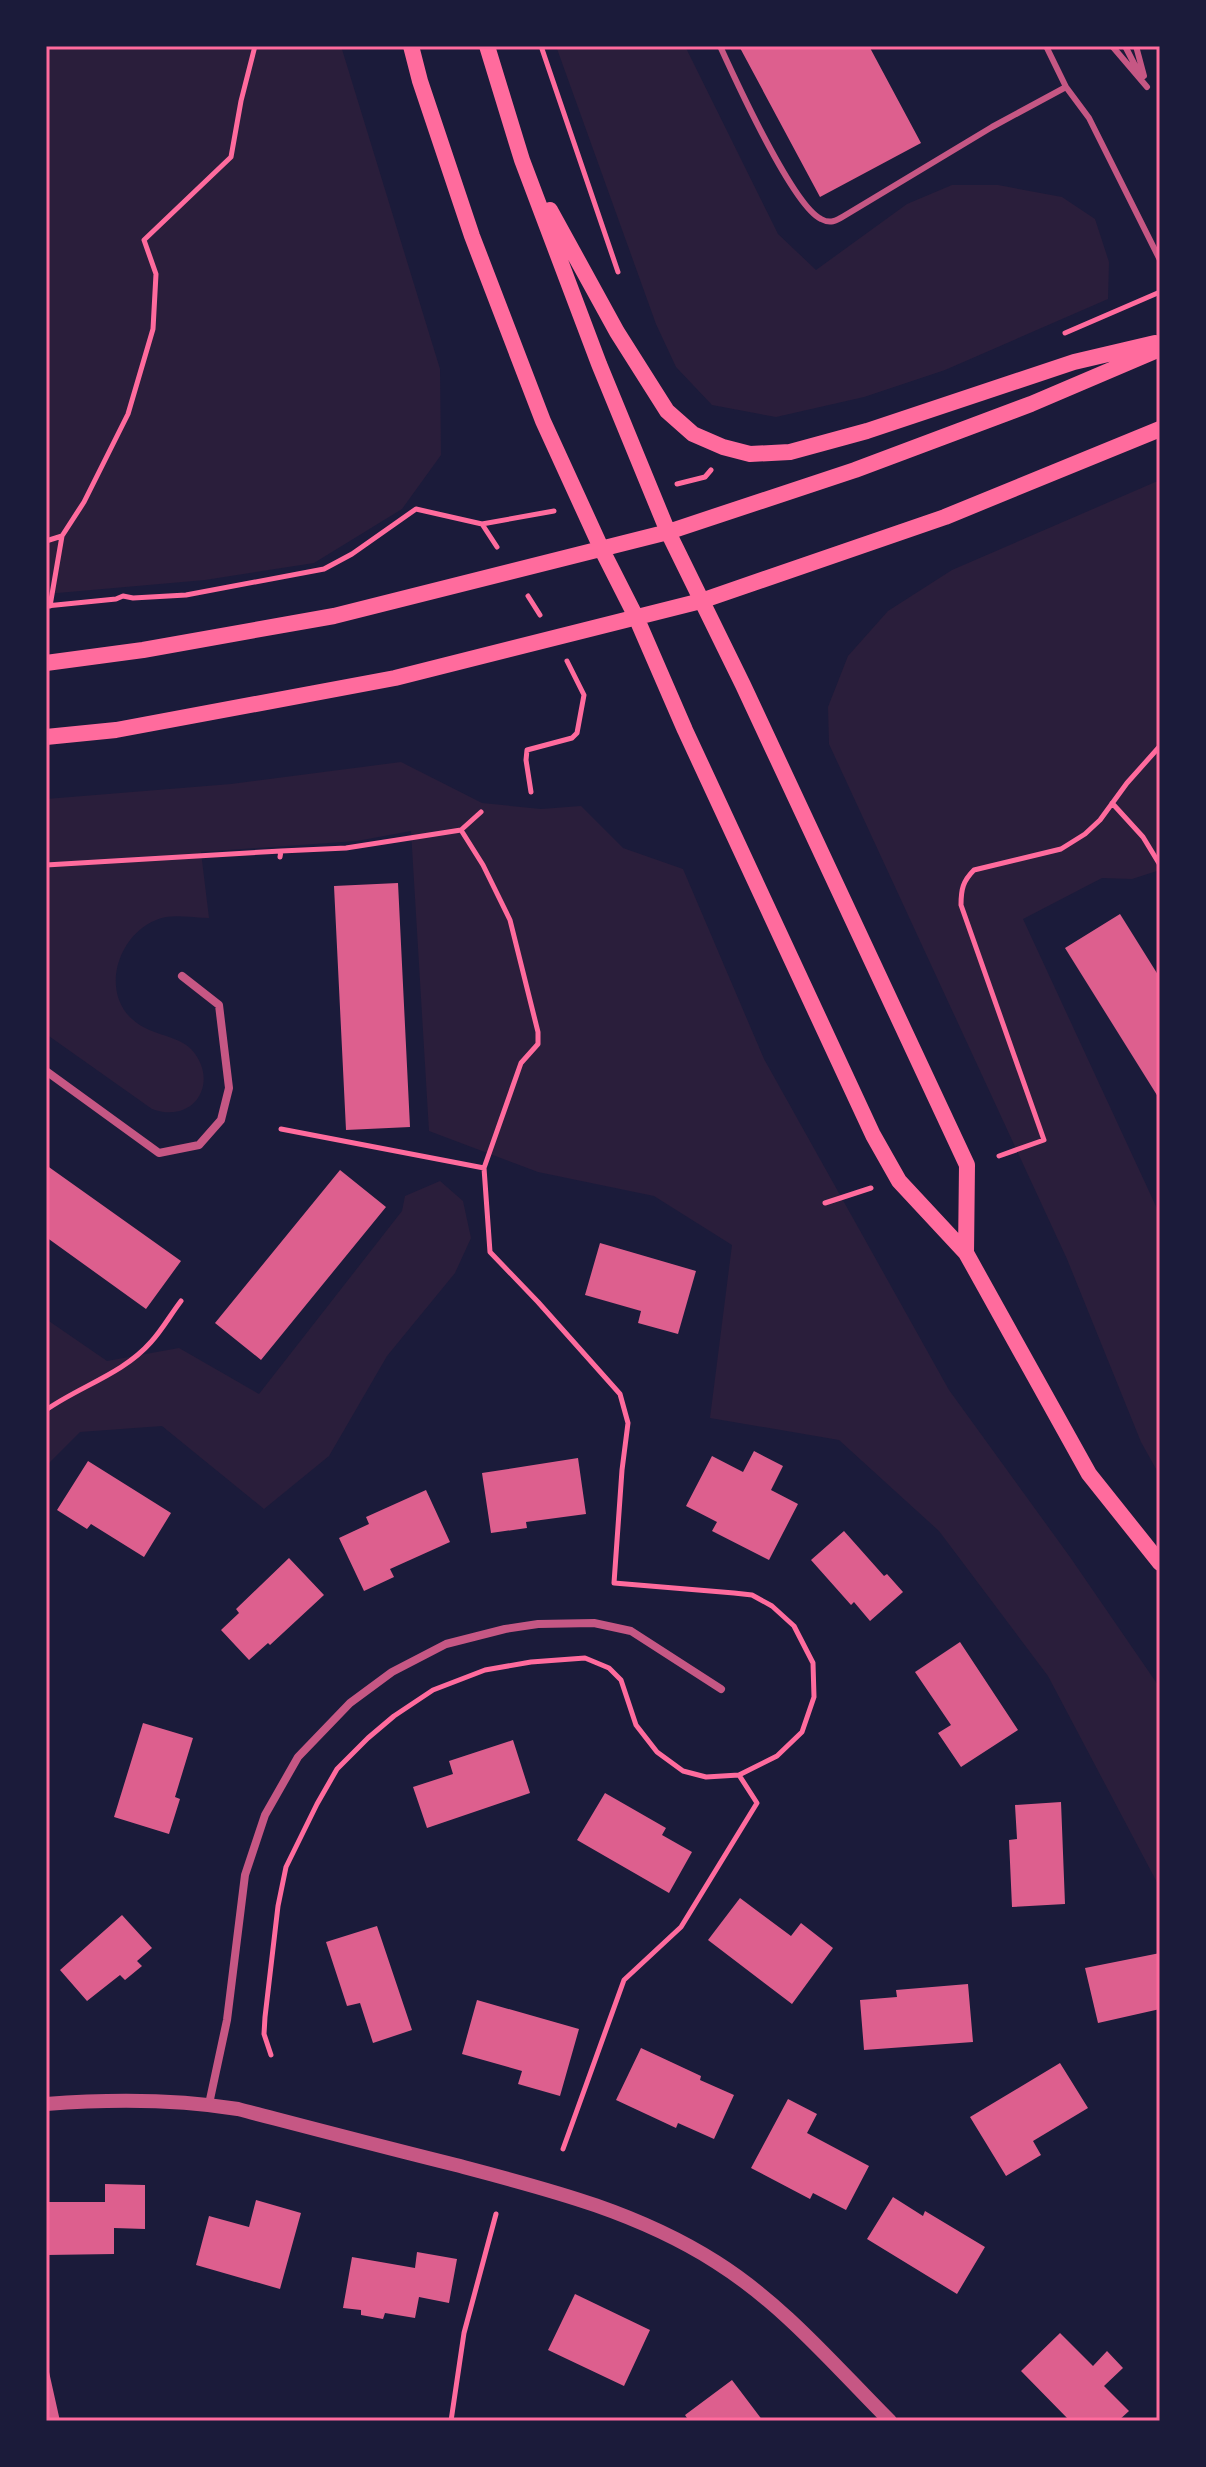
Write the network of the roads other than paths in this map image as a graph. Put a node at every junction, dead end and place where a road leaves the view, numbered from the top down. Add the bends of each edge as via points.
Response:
1 (411, 46) edge
2 (487, 46) edge
3 (720, 46) edge
4 (1046, 46) edge
5 (1112, 46) edge
6 (1125, 46) edge
7 (1136, 46) edge
8 (1066, 87) junction
9 (1147, 87) junction
10 (522, 160) junction
11 (1160, 260) edge
12 (1160, 342) edge
13 (1160, 349) edge
14 (1160, 429) edge
15 (668, 532) junction
16 (602, 550) junction
17 (701, 601) junction
18 (636, 617) junction
19 (46, 663) edge
20 (46, 737) edge
21 (182, 976) dead end
22 (46, 1071) edge
23 (966, 1253) junction
24 (1160, 1563) edge
25 (721, 1689) dead end
26 (46, 2104) edge
27 (209, 2104) junction
28 (890, 2421) edge

1 - 16 main road via 472,236 543,421
2 - 10 main road
3 - 8 lane via 804,205 824,221 844,216
4 - 8 lane
5 - 9 lane
6 - 9 lane
7 - 9 lane
8 - 11 lane via 1089,118
10 - 12 main road via 667,411 693,434 723,447 750,454 790,452 1074,362
10 - 15 main road
13 - 15 main road via 855,470
14 - 17 main road via 945,517
15 - 16 main road
15 - 17 main road
16 - 18 main road
16 - 19 main road via 334,616
17 - 18 main road
17 - 23 main road via 967,1165
18 - 20 main road via 395,678 116,730
18 - 23 main road via 873,1135 899,1181
21 - 22 street via 219,1005 229,1088 221,1120 199,1145 159,1153
23 - 24 main road via 1089,1474
25 - 27 street via 631,1631 594,1623 538,1624 446,1644 392,1672 350,1703 298,1757 265,1815 245,1875 227,2020
26 - 27 street
27 - 28 street via 555,2190 659,2229 774,2304

